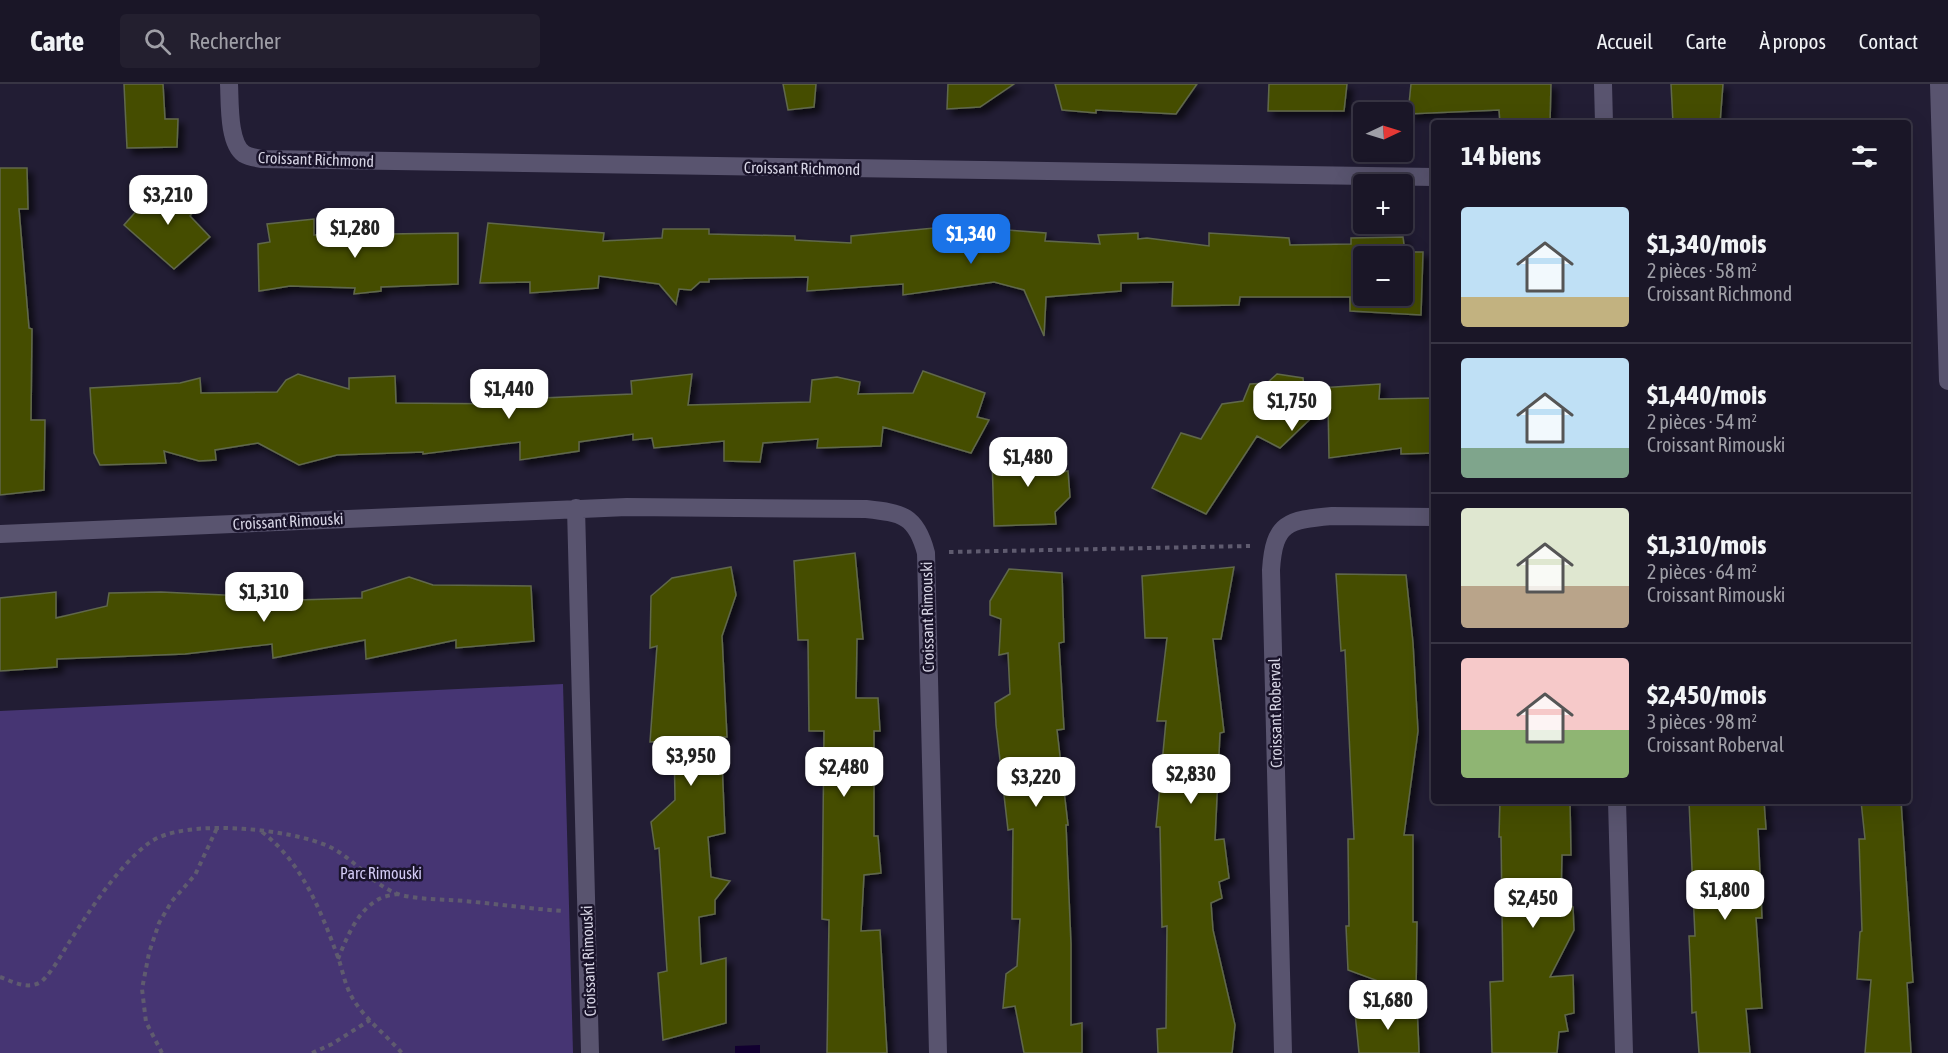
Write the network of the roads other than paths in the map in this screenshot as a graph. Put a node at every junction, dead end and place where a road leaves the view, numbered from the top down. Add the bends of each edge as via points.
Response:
1 (229, 84) edge
2 (1603, 84) edge
3 (1939, 84) edge
4 (1604, 120) edge
5 (1431, 177) edge
6 (1948, 381) edge
7 (576, 508) junction
8 (1431, 517) edge
9 (0, 534) edge
10 (1617, 804) edge
11 (590, 1053) edge
12 (938, 1053) edge
13 (1283, 1053) edge
14 (1624, 1053) edge

1 - 5 street, Croissant Richmond via 236,144 242,153 262,159
2 - 4 street
3 - 6 street
7 - 9 street, Croissant Rimouski
7 - 11 street, Croissant Rimouski
7 - 12 street, Croissant Rimouski via 866,509 901,515 916,526 926,553
8 - 13 street, Croissant Roberval via 1316,518 1289,524 1279,532 1274,546 1271,570
10 - 14 street

